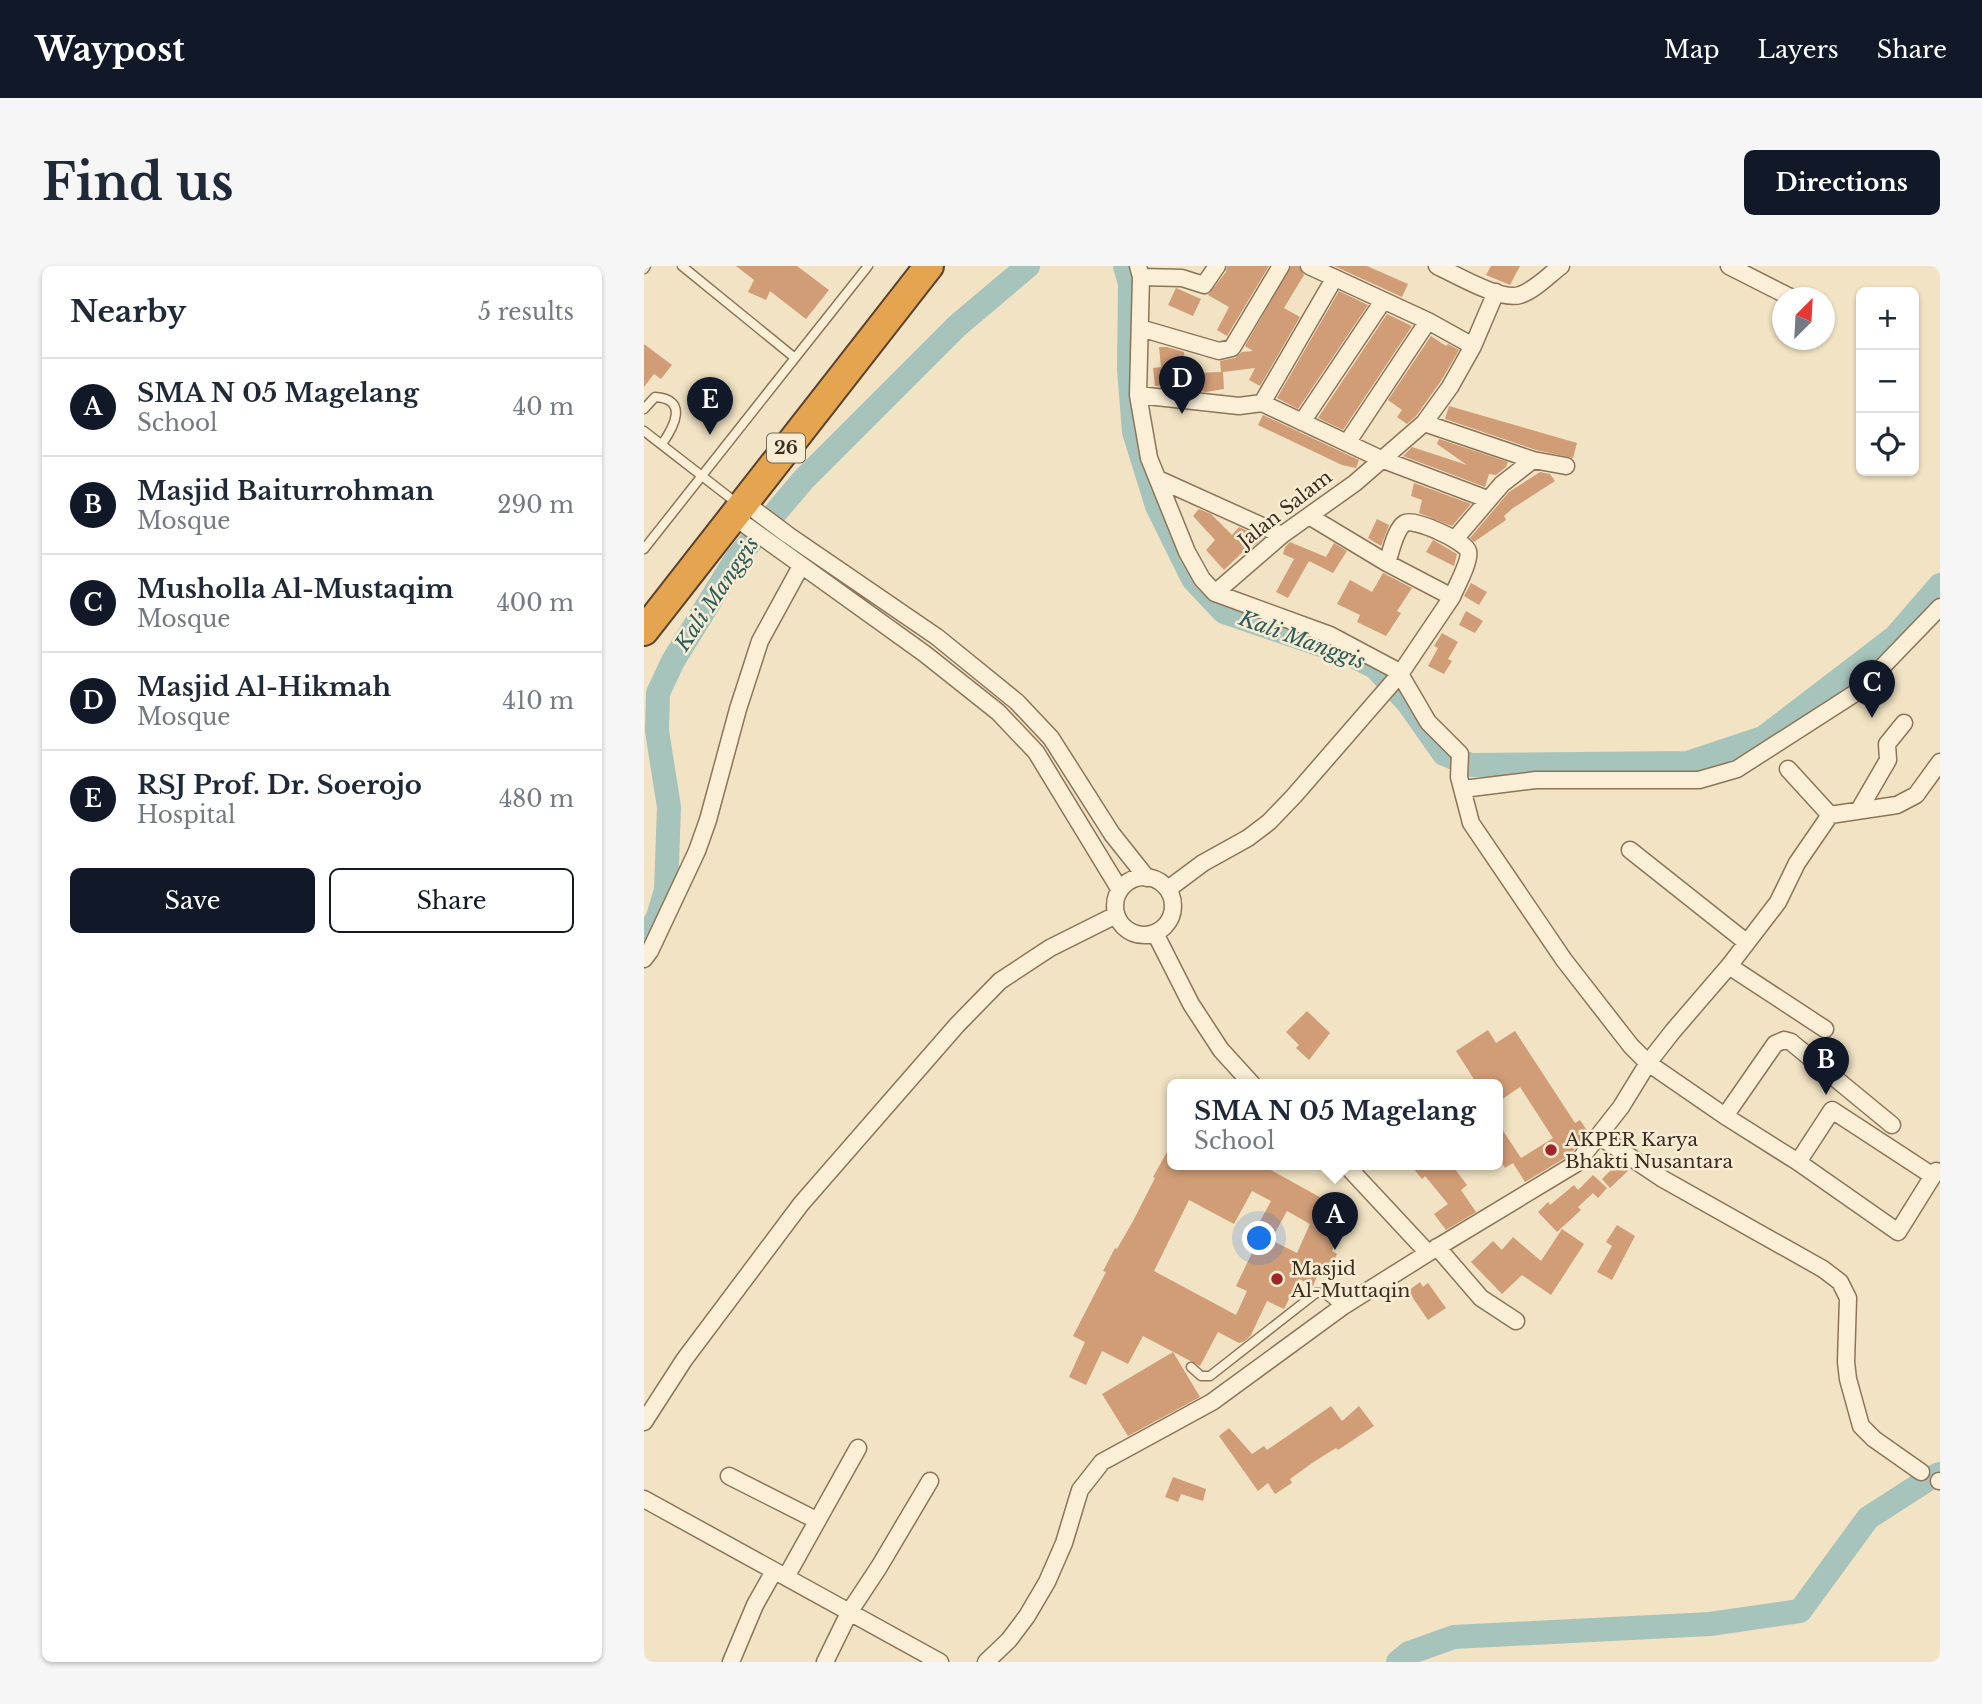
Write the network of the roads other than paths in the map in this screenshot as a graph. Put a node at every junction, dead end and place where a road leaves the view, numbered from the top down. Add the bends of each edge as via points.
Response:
1 (682, 266) edge
2 (868, 266) edge
3 (929, 266) edge
4 (1217, 266) edge
5 (1281, 266) edge
6 (1309, 266) edge
7 (1437, 266) edge
8 (1562, 266) edge
9 (1729, 266) edge
10 (1140, 271) edge
11 (1331, 274) edge
12 (1772, 288) edge
13 (1496, 292) junction
14 (1383, 301) junction
15 (1427, 321) junction
16 (1140, 328) junction
17 (1473, 346) junction
18 (795, 358) junction
19 (1138, 395) junction
20 (1262, 403) junction
21 (644, 409) edge
22 (1302, 422) junction
23 (1424, 423) junction
24 (644, 431) edge
25 (1347, 443) junction
26 (662, 444) junction
27 (1381, 459) junction
28 (1533, 460) junction
29 (1566, 466) dead end
30 (701, 475) junction
31 (1158, 479) junction
32 (1487, 499) junction
33 (746, 513) junction
34 (1309, 516) junction
35 (1282, 535) junction
36 (1455, 539) junction
37 (644, 549) edge
38 (1387, 562) junction
39 (801, 566) junction
40 (872, 591) junction
41 (1215, 593) junction
42 (1452, 597) junction
43 (1940, 607) edge
44 (863, 609) junction
45 (644, 631) edge
46 (1399, 676) junction
47 (1904, 723) dead end
48 (1940, 762) edge
49 (1788, 769) dead end
50 (1461, 783) junction
51 (1859, 810) junction
52 (1830, 815) junction
53 (1630, 850) dead end
54 (1147, 878) junction
55 (1168, 889) junction
56 (1120, 890) junction
57 (1116, 915) junction
58 (1155, 933) junction
59 (1746, 942) junction
60 (644, 959) edge
61 (1729, 965) junction
62 (1825, 1029) dead end
63 (1648, 1063) junction
64 (1247, 1079) edge
65 (1725, 1116) junction
66 (1892, 1125) dead end
67 (1600, 1136) junction
68 (1798, 1162) junction
69 (1351, 1170) edge
70 (1433, 1250) junction
71 (1342, 1307) junction
72 (1516, 1321) dead end
73 (1191, 1367) dead end
74 (644, 1422) edge
75 (858, 1448) dead end
76 (1922, 1472) dead end
77 (729, 1476) dead end
78 (930, 1481) dead end
79 (644, 1499) edge
80 (816, 1520) junction
81 (780, 1574) junction
82 (850, 1611) junction
83 (731, 1662) edge
84 (825, 1662) edge
85 (940, 1662) edge
86 (986, 1662) edge

1 - 18 lane
2 - 18 lane
3 - 33 highway, 26
4 - 10 street via 1204,285
5 - 16 street via 1232,348 1219,351
6 - 11 street
7 - 13 street
8 - 13 street via 1519,295
9 - 12 street
10 - 16 street
11 - 14 street
11 - 20 street
13 - 17 street, Jalan Salam
14 - 15 street
14 - 22 street
15 - 17 street
15 - 25 street
16 - 19 street
17 - 23 street, Jalan Salam
18 - 30 lane
19 - 20 street via 1239,406
19 - 31 street via 1149,458
20 - 22 street
21 - 26 lane via 655,397 671,402 675,409 675,423
22 - 25 street
23 - 27 street, Jalan Salam
23 - 28 street
24 - 26 lane
25 - 27 street
26 - 30 lane
27 - 32 street
27 - 34 street, Jalan Salam
28 - 29 street
28 - 32 street
30 - 33 lane
30 - 37 lane
31 - 35 street
31 - 41 street via 1187,552
32 - 36 street
33 - 39 street via 774,546
33 - 40 street
33 - 45 highway, 26
34 - 35 street, Jalan Salam
34 - 38 street
35 - 41 street, Jalan Salam
36 - 38 street via 1413,521 1405,523
36 - 42 street via 1464,544 1468,559
38 - 42 street
39 - 44 street
39 - 60 street via 760,641 708,820
40 - 44 street
40 - 54 street via 937,637 1051,738 1112,834
41 - 46 street via 1330,635
42 - 46 street
43 - 50 street via 1860,690 1737,769 1699,780
44 - 56 street via 925,653 1019,733 1036,752
46 - 50 street via 1428,722 1460,754
46 - 55 street via 1269,821
47 - 51 street via 1887,744 1888,760
48 - 51 street via 1916,795 1897,805
49 - 52 street
50 - 63 street via 1471,823 1512,886 1630,1046
51 - 52 street
52 - 59 street via 1797,863 1778,902
53 - 59 street
54 - 55 street
54 - 56 street via 1132,880
55 - 58 street via 1172,915
56 - 57 street
57 - 58 street via 1136,934
57 - 74 street via 1050,948 1000,981 957,1025 801,1204 684,1360
58 - 64 street via 1191,1004 1221,1050
59 - 61 street
61 - 62 street
61 - 63 street
63 - 65 street
63 - 67 street
65 - 66 street via 1776,1044 1784,1040
65 - 68 street
67 - 70 street via 1577,1163
67 - 76 street via 1663,1179 1840,1282 1848,1298 1846,1362 1861,1426
68 - 68 street via 1898,1232 1934,1173 1832,1110
69 - 70 street
70 - 71 street
70 - 72 street via 1481,1298
71 - 73 lane via 1324,1293 1316,1293 1210,1376 1201,1376
71 - 86 street via 1212,1402 1102,1462 1080,1490 1047,1582 1009,1640
75 - 80 street
77 - 80 street
78 - 82 street
79 - 81 street
80 - 81 street
81 - 82 street
81 - 83 street via 755,1605
82 - 84 street
82 - 85 street

